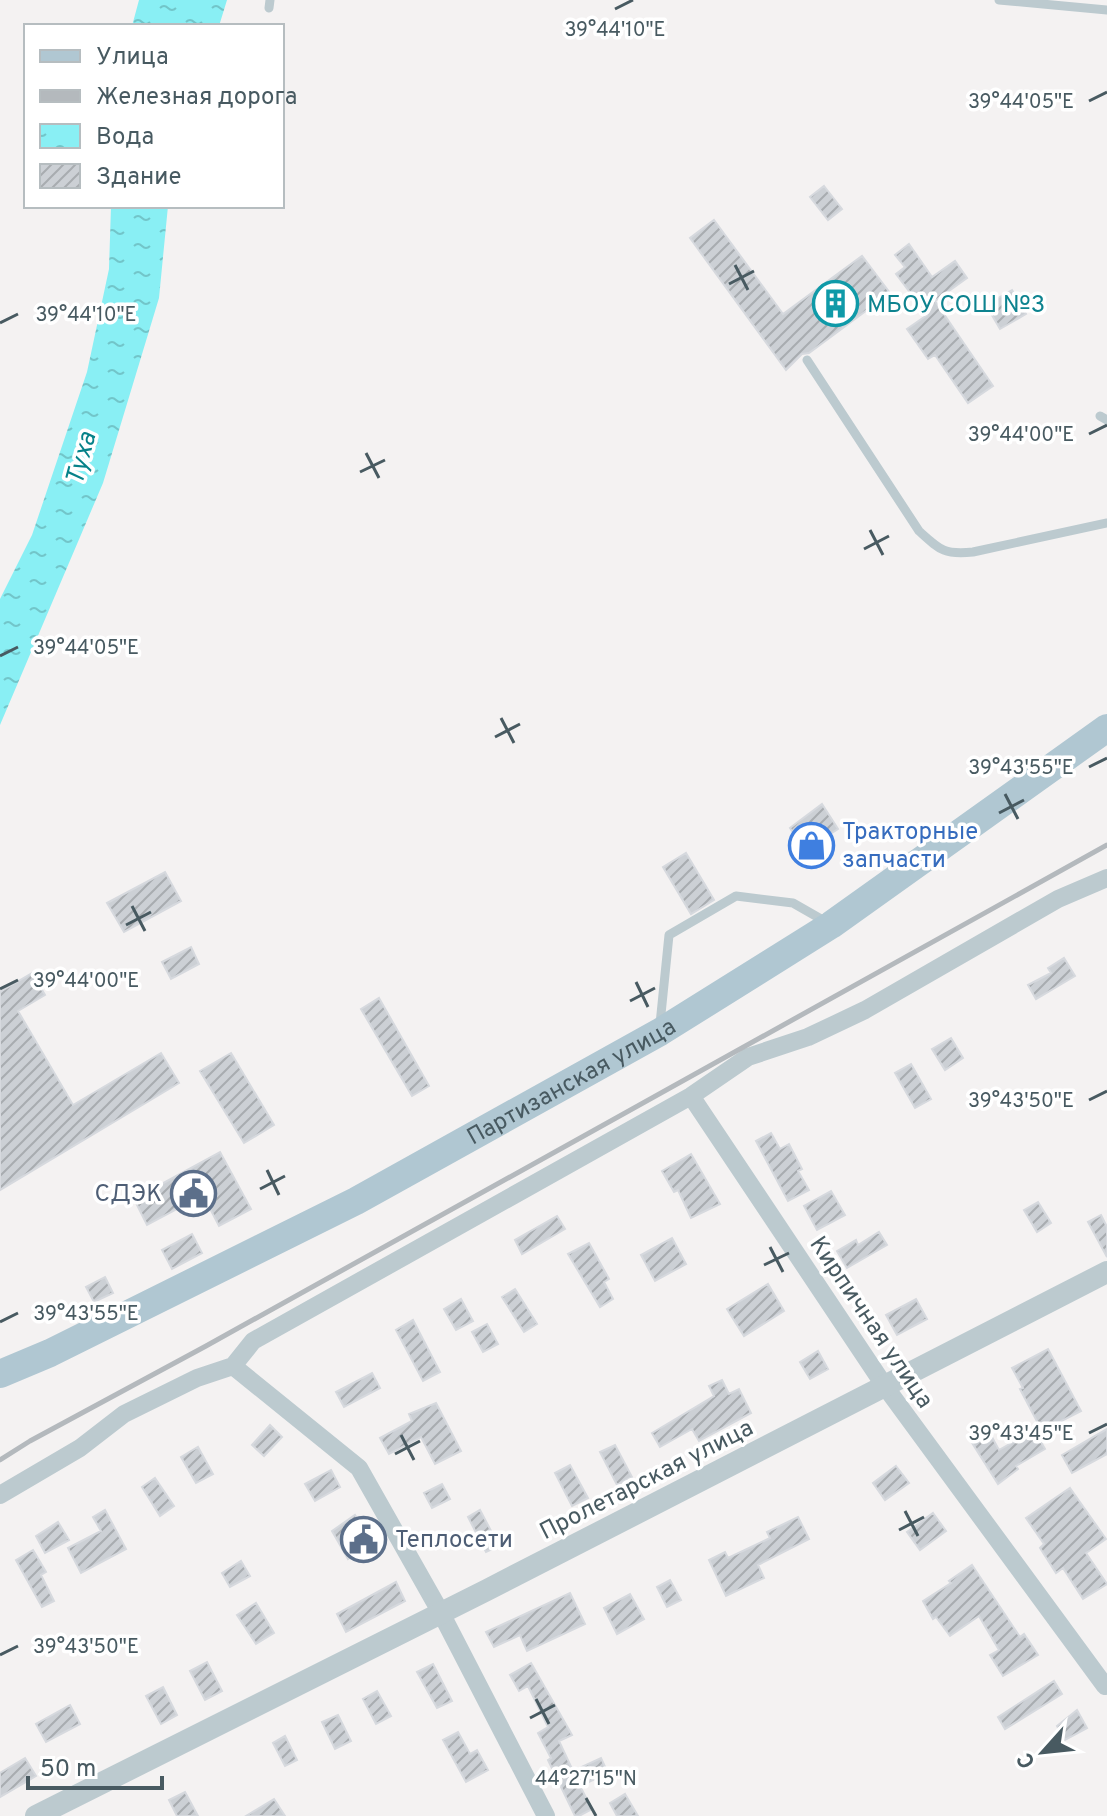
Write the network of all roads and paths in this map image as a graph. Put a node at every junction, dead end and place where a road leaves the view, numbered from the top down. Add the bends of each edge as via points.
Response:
1 (999, 0) edge
2 (1107, 10) edge
3 (807, 360) dead end
4 (1107, 523) edge
5 (1107, 728) edge
6 (1107, 878) edge
7 (831, 925) junction
8 (660, 1032) junction
9 (691, 1096) junction
10 (1107, 1272) edge
11 (233, 1366) junction
12 (0, 1374) edge
13 (884, 1385) junction
14 (0, 1495) edge
15 (441, 1613) junction
16 (1105, 1686) dead end
17 (36, 1816) edge
18 (546, 1816) edge

1 - 2 lane
3 - 4 lane via 919,531 938,549 951,555 973,552
5 - 7 main road, Партизанская улица
6 - 9 street via 1058,899 865,1010 748,1057
7 - 8 main road, Партизанская улица
7 - 8 lane via 793,903 736,896 669,935
8 - 12 main road, Партизанская улица via 356,1201
9 - 11 street via 253,1341
9 - 13 street, Кирпичная улица
10 - 13 street, Пролетарская улица
11 - 14 street via 124,1414 80,1448
11 - 15 street via 359,1468
13 - 15 street, Пролетарская улица
13 - 16 street, Кирпичная улица
15 - 17 street, Пролетарская улица
15 - 18 street

